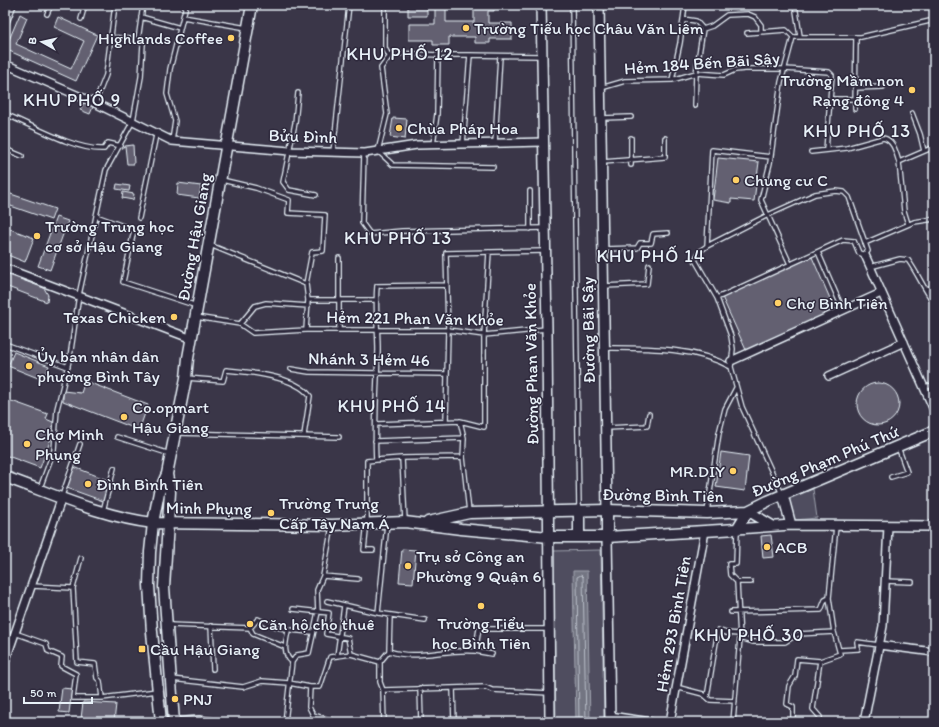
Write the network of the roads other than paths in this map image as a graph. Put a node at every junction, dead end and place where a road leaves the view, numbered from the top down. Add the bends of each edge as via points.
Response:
1 (14, 5) edge
2 (51, 5) edge
3 (85, 5) edge
4 (115, 5) edge
5 (143, 5) edge
6 (186, 5) edge
7 (252, 5) edge
8 (349, 5) edge
9 (385, 5) edge
10 (541, 5) edge
11 (572, 5) edge
12 (599, 5) edge
13 (685, 5) edge
14 (795, 5) edge
15 (47, 14) dead end
16 (141, 17) junction
17 (183, 17) junction
18 (81, 18) dead end
19 (683, 19) junction
20 (934, 20) edge
21 (5, 27) edge
22 (180, 28) junction
23 (248, 28) junction
24 (703, 28) junction
25 (761, 31) junction
26 (747, 33) dead end
27 (800, 36) junction
28 (111, 37) junction
29 (793, 37) junction
30 (856, 38) junction
31 (138, 40) junction
32 (438, 55) junction
33 (470, 55) junction
34 (389, 56) junction
35 (500, 56) junction
36 (542, 56) junction
37 (5, 64) edge
38 (785, 69) junction
39 (696, 73) junction
40 (672, 80) junction
41 (883, 87) dead end
42 (600, 88) junction
43 (855, 88) junction
44 (298, 93) dead end
45 (830, 99) junction
46 (855, 99) junction
47 (95, 103) junction
48 (695, 106) dead end
49 (855, 109) dead end
50 (912, 113) dead end
51 (5, 114) edge
52 (631, 117) dead end
53 (601, 118) junction
54 (133, 122) junction
55 (156, 134) junction
56 (631, 138) dead end
57 (665, 138) dead end
58 (172, 141) junction
59 (544, 142) junction
60 (495, 143) junction
61 (463, 144) junction
62 (433, 145) junction
63 (121, 146) junction
64 (226, 147) junction
65 (934, 147) edge
66 (5, 149) edge
67 (826, 150) junction
68 (378, 151) junction
69 (290, 152) junction
70 (333, 152) junction
71 (811, 152) dead end
72 (924, 152) junction
73 (364, 153) junction
74 (22, 156) dead end
75 (771, 157) junction
76 (602, 162) junction
77 (631, 162) junction
78 (899, 162) junction
79 (493, 168) dead end
80 (221, 180) junction
81 (530, 191) dead end
82 (316, 195) dead end
83 (768, 215) junction
84 (96, 216) junction
85 (139, 218) dead end
86 (934, 219) edge
87 (908, 224) junction
88 (545, 228) junction
89 (530, 229) junction
90 (668, 233) dead end
91 (865, 243) junction
92 (209, 245) junction
93 (707, 246) junction
94 (603, 250) junction
95 (546, 251) junction
96 (489, 252) junction
97 (818, 252) junction
98 (865, 255) junction
99 (339, 258) dead end
100 (790, 264) junction
101 (650, 265) dead end
102 (870, 267) junction
103 (5, 268) edge
104 (306, 284) junction
105 (446, 285) junction
106 (603, 286) junction
107 (925, 288) junction
108 (934, 289) edge
109 (882, 293) junction
110 (79, 295) junction
111 (717, 298) junction
112 (308, 300) junction
113 (340, 300) junction
114 (375, 300) junction
115 (934, 302) edge
116 (198, 306) junction
117 (308, 306) junction
118 (844, 310) junction
119 (196, 317) junction
120 (240, 324) junction
121 (547, 329) junction
122 (306, 330) junction
123 (339, 330) junction
124 (378, 330) junction
125 (448, 330) junction
126 (484, 335) junction
127 (192, 339) junction
128 (904, 342) junction
129 (5, 344) edge
130 (604, 348) junction
131 (731, 364) junction
132 (68, 367) junction
133 (291, 369) dead end
134 (377, 373) junction
135 (447, 374) junction
136 (829, 376) dead end
137 (186, 378) junction
138 (934, 385) edge
139 (924, 387) junction
140 (736, 388) junction
141 (934, 410) edge
142 (649, 414) dead end
143 (446, 421) junction
144 (460, 421) junction
145 (376, 424) junction
146 (606, 428) junction
147 (934, 431) edge
148 (175, 433) junction
149 (304, 436) junction
150 (117, 437) dead end
151 (339, 437) dead end
152 (464, 438) junction
153 (375, 440) junction
154 (80, 444) dead end
155 (898, 446) junction
156 (171, 455) junction
157 (462, 457) junction
158 (402, 458) junction
159 (376, 460) junction
160 (114, 468) dead end
161 (167, 474) junction
162 (5, 476) edge
163 (891, 477) dead end
164 (40, 490) junction
165 (783, 495) junction
166 (62, 497) junction
167 (579, 510) junction
168 (607, 510) junction
169 (549, 511) junction
170 (103, 512) junction
171 (748, 512) junction
172 (469, 513) junction
173 (707, 513) junction
174 (367, 522) junction
175 (405, 522) junction
176 (153, 523) junction
177 (387, 523) junction
178 (421, 523) junction
179 (168, 524) junction
180 (332, 525) junction
181 (791, 525) junction
182 (836, 525) junction
183 (773, 526) junction
184 (888, 526) junction
185 (934, 526) edge
186 (736, 529) junction
187 (705, 531) junction
188 (549, 537) junction
189 (579, 537) junction
190 (607, 537) junction
191 (373, 550) dead end
192 (82, 558) dead end
193 (323, 576) junction
194 (358, 579) dead end
195 (885, 581) junction
196 (737, 582) junction
197 (751, 582) dead end
198 (912, 582) dead end
199 (32, 586) junction
200 (73, 588) junction
201 (829, 598) junction
202 (327, 601) dead end
203 (344, 606) junction
204 (293, 609) dead end
205 (318, 612) junction
206 (731, 612) dead end
207 (739, 612) junction
208 (378, 613) junction
209 (390, 615) junction
210 (425, 620) dead end
211 (166, 625) junction
212 (211, 626) junction
213 (250, 628) junction
214 (550, 629) junction
215 (288, 631) junction
216 (312, 632) junction
217 (834, 632) junction
218 (5, 636) edge
219 (14, 636) junction
220 (339, 636) junction
221 (740, 636) junction
222 (879, 645) junction
223 (285, 647) junction
224 (839, 650) junction
225 (389, 651) junction
226 (475, 652) junction
227 (934, 652) edge
228 (351, 654) junction
229 (492, 654) dead end
230 (337, 656) junction
231 (820, 661) junction
232 (5, 662) edge
233 (292, 662) junction
234 (380, 662) junction
235 (213, 668) dead end
236 (171, 679) junction
237 (290, 683) junction
238 (310, 687) junction
239 (676, 687) junction
240 (420, 688) junction
241 (453, 688) junction
242 (383, 690) junction
243 (158, 691) junction
244 (550, 693) junction
245 (707, 697) junction
246 (102, 698) junction
247 (735, 701) junction
248 (610, 719) edge
249 (158, 722) edge
250 (174, 722) edge
251 (213, 722) edge
252 (285, 722) edge
253 (337, 722) edge
254 (384, 722) edge
255 (421, 722) edge
256 (454, 722) edge
257 (550, 722) edge
258 (651, 722) edge
259 (670, 722) edge
260 (733, 722) edge
261 (793, 722) edge
262 (820, 722) edge
263 (864, 722) edge

1 - 21 lane
2 - 15 lane
3 - 18 lane
4 - 28 lane
5 - 16 lane
6 - 17 lane
7 - 23 main road, Đường Hậu Giang
8 - 70 lane
9 - 34 lane via 385,48
10 - 36 street, Đường Phan Văn Khỏe
11 - 167 lane
12 - 42 street, Đường Bãi Sậy
13 - 19 lane
14 - 27 lane
16 - 22 lane
16 - 31 lane
17 - 22 lane
17 - 23 lane
19 - 24 lane via 696,21
19 - 40 lane
20 - 30 lane
22 - 58 lane via 170,69 168,94 175,121
23 - 64 main road, Đường Hậu Giang
24 - 25 lane via 712,26 727,15 748,14 755,17 761,25
24 - 39 lane
25 - 26 lane
25 - 29 lane via 786,30
27 - 29 lane
27 - 30 lane
28 - 31 lane
28 - 47 lane via 106,75
29 - 38 lane
30 - 43 lane
31 - 54 lane via 143,44
32 - 33 lane
32 - 34 lane via 392,53
32 - 62 lane via 437,114
33 - 35 lane
33 - 61 lane
34 - 68 lane via 382,68 387,114
35 - 36 lane
35 - 60 lane
36 - 59 street, Đường Phan Văn Khỏe
37 - 47 street, Bửu Đình
38 - 39 lane, Hẻm 184 Bến Bãi Sậy via 735,70 724,75
38 - 45 lane, Hẻm 184 Bến Bãi Sậy via 831,73
38 - 75 lane
39 - 40 lane, Hẻm 184 Bến Bãi Sậy
39 - 48 lane
40 - 42 lane, Hẻm 184 Bến Bãi Sậy via 625,81
41 - 43 lane
42 - 53 street, Đường Bãi Sậy
43 - 46 lane
44 - 69 lane
45 - 46 lane
45 - 67 lane
46 - 49 lane
47 - 54 street, Bửu Đình
50 - 72 lane
51 - 63 lane via 94,150 104,149 108,143
52 - 53 lane
53 - 76 street, Đường Bãi Sậy
54 - 55 street, Bửu Đình
54 - 63 lane
55 - 58 street, Bửu Đình
55 - 85 lane
56 - 77 lane
57 - 77 lane via 665,157
58 - 64 street, Bửu Đình
59 - 60 street, Bửu Đình
59 - 88 street, Đường Phan Văn Khỏe
60 - 61 street, Bửu Đình
61 - 62 street, Bửu Đình
62 - 68 street, Bửu Đình
63 - 84 lane via 106,170
64 - 69 street, Bửu Đình
64 - 80 main road, Đường Hậu Giang
65 - 72 lane
66 - 74 lane
67 - 71 lane
67 - 78 lane via 847,148 883,138 893,144
68 - 73 street, Bửu Đình
68 - 79 lane via 393,165
69 - 70 street, Bửu Đình
69 - 82 lane via 283,182 289,190
70 - 73 street, Bửu Đình
72 - 78 lane
73 - 89 lane via 362,223 370,234
75 - 83 lane via 761,200
75 - 93 lane via 712,150
76 - 77 lane
76 - 94 street, Đường Bãi Sậy
78 - 87 lane via 904,212
80 - 92 main road, Đường Hậu Giang
80 - 104 lane via 256,188 289,200 288,213 325,215 324,251 312,252
81 - 89 lane
83 - 91 lane via 820,193 844,192 849,197
83 - 93 lane
83 - 100 lane
84 - 110 lane
84 - 116 lane via 134,230 123,282
86 - 87 lane
87 - 91 lane
88 - 89 lane
88 - 95 street, Đường Phan Văn Khỏe
90 - 94 lane via 653,234 651,243 640,243 637,248
91 - 98 lane via 868,251
92 - 104 lane
92 - 116 main road, Đường Hậu Giang
93 - 111 lane via 700,251 695,260
94 - 106 street, Đường Bãi Sậy
95 - 96 lane
95 - 121 street, Đường Phan Văn Khỏe
96 - 105 lane via 446,253
96 - 126 lane
97 - 98 lane via 848,240 854,241 858,253
97 - 100 lane
97 - 118 lane
98 - 102 street
99 - 113 lane
100 - 111 lane
101 - 106 lane via 647,284
102 - 107 lane via 900,258 908,260
102 - 109 street
103 - 110 street
104 - 112 lane
105 - 114 lane, Hẻm 221 Phan Văn Khỏe via 377,286
105 - 125 lane
106 - 130 street, Đường Bãi Sậy
107 - 108 lane
107 - 115 lane
109 - 118 street
109 - 128 street
110 - 127 street
110 - 132 lane
111 - 131 lane via 731,336
112 - 113 lane
112 - 117 lane
113 - 114 lane
113 - 123 lane
114 - 124 lane
116 - 119 main road, Đường Hậu Giang
117 - 120 lane via 266,303 255,306
117 - 122 lane
118 - 131 street
119 - 120 lane, Hẻm 221 Phan Văn Khỏe
119 - 127 main road, Đường Hậu Giang
120 - 122 lane, Hẻm 221 Phan Văn Khỏe via 253,333
121 - 126 lane, Hẻm 221 Phan Văn Khỏe
121 - 169 street, Đường Phan Văn Khỏe
122 - 123 lane, Hẻm 221 Phan Văn Khỏe
123 - 124 lane, Hẻm 221 Phan Văn Khỏe
124 - 125 lane, Hẻm 221 Phan Văn Khỏe
124 - 134 lane
125 - 126 lane, Hẻm 221 Phan Văn Khỏe
125 - 135 lane
126 - 144 lane via 484,427
127 - 137 main road, Đường Hậu Giang
128 - 136 street
128 - 139 street
129 - 132 lane
130 - 131 lane via 676,350
130 - 146 street, Đường Bãi Sậy
131 - 140 lane
132 - 164 lane via 57,410 54,450
133 - 134 lane, Nhánh 3 Hẻm 46 via 309,372
134 - 135 lane, Nhánh 3 Hẻm 46
134 - 145 lane
135 - 143 lane
137 - 148 main road, Đường Hậu Giang
137 - 149 lane via 223,381 226,370 248,372 273,377 304,389 310,396
138 - 139 lane
139 - 141 street
140 - 165 lane via 742,407
140 - 173 lane via 725,409 719,433
142 - 146 lane via 647,426
143 - 144 lane
143 - 145 lane
144 - 152 lane
145 - 153 lane
146 - 168 street, Đường Bãi Sậy
147 - 155 main road, Đường Phạm Phú Thứ
148 - 149 lane
148 - 156 main road, Đường Hậu Giang
149 - 151 lane
150 - 156 lane
152 - 153 lane
152 - 157 lane
153 - 159 lane
154 - 166 lane
155 - 163 lane via 907,472
155 - 165 main road, Đường Phạm Phú Thứ
156 - 161 main road, Đường Hậu Giang
157 - 158 lane
157 - 172 lane
158 - 159 lane
158 - 175 lane
159 - 174 lane via 368,461
160 - 170 lane
161 - 176 main road, Đường Hậu Giang via 159,492
161 - 179 main road, Đường Hậu Giang via 170,492
162 - 164 main road, Minh Phụng
164 - 166 main road, Minh Phụng
165 - 171 main road, Đường Phạm Phú Thứ
165 - 181 street
166 - 170 main road, Minh Phụng
166 - 199 street
167 - 168 main road, Đường Bình Tiên
167 - 169 main road, Đường Bình Tiên
167 - 189 main road
168 - 173 main road, Đường Bình Tiên
168 - 190 main road
169 - 172 main road, Minh Phụng
169 - 188 street, Đường Phan Văn Khỏe
170 - 176 main road, Minh Phụng via 134,521
171 - 173 main road, Đường Bình Tiên
171 - 183 street
171 - 186 main road, Đường Phạm Phú Thứ
172 - 178 main road, Minh Phụng
174 - 177 main road, Minh Phụng
174 - 180 main road, Minh Phụng
174 - 191 lane via 364,550
175 - 177 main road, Minh Phụng
175 - 178 main road, Minh Phụng
176 - 179 main road, Minh Phụng
176 - 243 main road, Đường Hậu Giang via 149,586
177 - 208 lane
178 - 188 main road, Minh Phụng
179 - 180 main road, Minh Phụng
179 - 211 main road, Đường Hậu Giang via 164,586
180 - 193 lane
181 - 182 street, Đường Bình Tiên
181 - 183 street, Đường Bình Tiên
182 - 184 street, Đường Bình Tiên
182 - 201 lane
183 - 186 street, Đường Bình Tiên
184 - 185 street, Đường Bình Tiên
184 - 195 street
186 - 187 main road, Đường Bình Tiên
186 - 196 lane via 736,564 729,564 730,575
187 - 190 main road, Đường Bình Tiên
187 - 239 street, Hẻm 293 Bình Tiên
188 - 189 main road, Đường Bình Tiên
188 - 214 street, Đường Phan Văn Khỏe
189 - 190 main road, Đường Bình Tiên
190 - 248 street
192 - 200 lane
193 - 194 lane
193 - 205 lane via 317,590
195 - 198 lane
195 - 222 street via 883,626
196 - 197 lane
196 - 207 lane
199 - 200 lane
199 - 219 street
200 - 246 lane via 76,662 95,664
201 - 207 lane via 825,600 822,610
201 - 217 lane
202 - 203 lane
203 - 208 lane
203 - 220 lane
204 - 205 lane
205 - 216 lane
205 - 220 lane via 328,613 326,634
206 - 207 lane
207 - 221 lane
208 - 209 lane
209 - 210 lane
209 - 225 lane
211 - 212 lane
211 - 236 main road, Đường Hậu Giang
212 - 213 lane
212 - 235 lane
213 - 215 lane via 258,619
213 - 223 lane via 253,634
214 - 226 lane via 479,629
214 - 244 street, Đường Phan Văn Khỏe
215 - 216 lane
215 - 223 lane
216 - 233 lane via 309,653 297,656
217 - 221 lane via 798,634 785,642 753,642
217 - 224 lane
218 - 219 street
219 - 232 street
219 - 246 lane via 46,644 48,651 62,657 61,666 76,674 73,698
220 - 228 lane via 348,638
220 - 230 lane
221 - 245 lane via 718,630
221 - 247 lane
222 - 224 lane via 857,642 858,649
222 - 227 street
222 - 263 street
223 - 233 lane via 287,658
224 - 231 lane via 840,654
225 - 226 lane via 401,655 462,650
225 - 234 lane
226 - 229 lane
228 - 230 lane
228 - 234 lane
230 - 238 lane via 330,657 320,687
231 - 261 lane via 796,659 795,676 789,686 787,704 793,707
231 - 262 lane via 813,709 820,717
233 - 237 lane
234 - 242 lane via 380,682
236 - 237 lane via 243,687 262,681
236 - 250 main road, Đường Hậu Giang
237 - 238 lane
237 - 252 lane
238 - 253 lane via 309,707 313,715
239 - 245 lane
239 - 259 street, Hẻm 293 Bình Tiên
240 - 241 lane
240 - 242 lane
240 - 255 lane
241 - 244 lane via 485,687 492,690
241 - 256 lane
242 - 254 lane
243 - 246 lane
243 - 249 main road, Đường Hậu Giang
244 - 257 street, Đường Phan Văn Khỏe
245 - 247 lane via 710,700
247 - 260 lane
248 - 258 street
250 - 251 street

